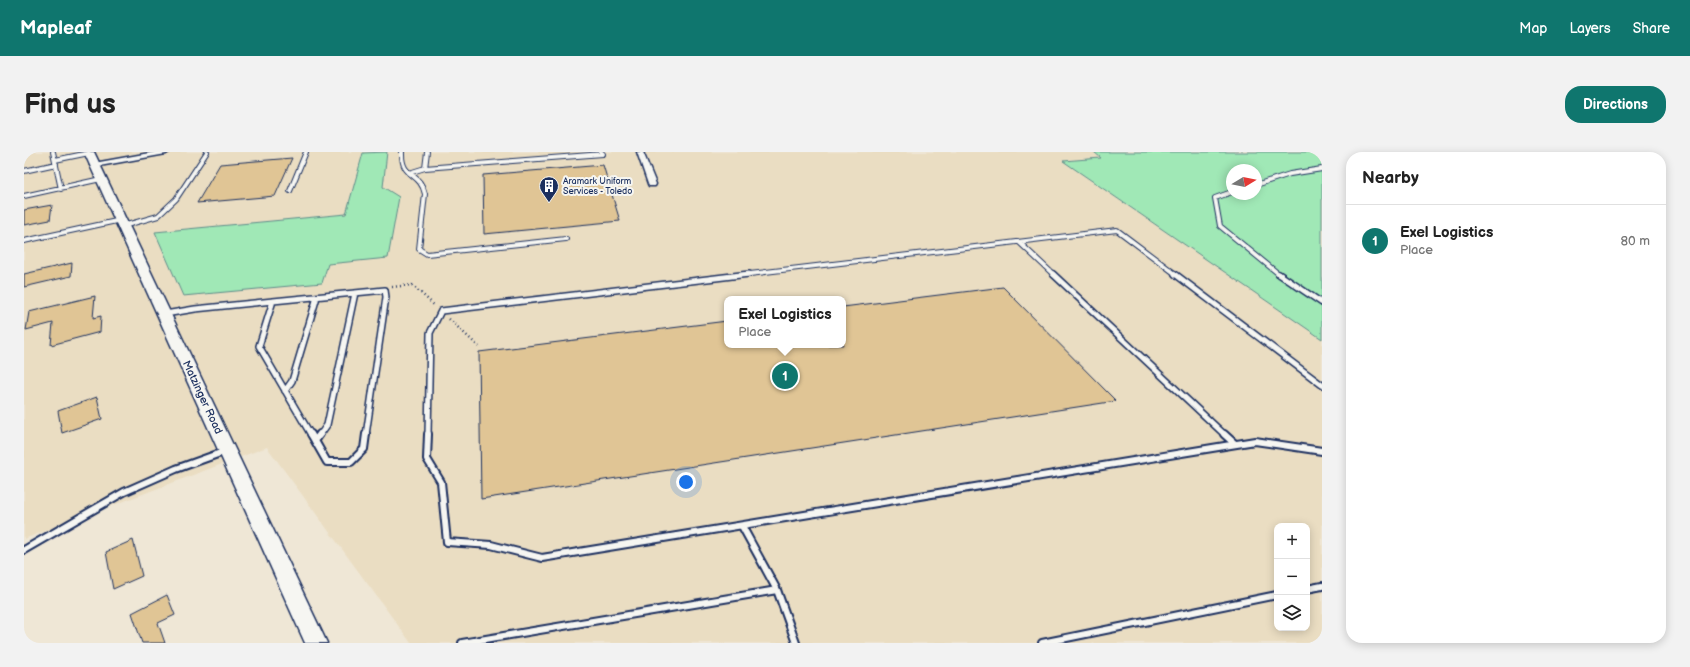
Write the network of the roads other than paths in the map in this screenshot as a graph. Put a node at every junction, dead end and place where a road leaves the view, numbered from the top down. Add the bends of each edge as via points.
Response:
1 (53, 152) edge
2 (166, 152) edge
3 (207, 152) edge
4 (306, 152) edge
5 (402, 152) edge
6 (427, 152) edge
7 (536, 152) edge
8 (600, 152) edge
9 (640, 152) edge
10 (91, 156) edge
11 (536, 160) junction
12 (55, 162) junction
13 (425, 168) junction
14 (1322, 169) edge
15 (24, 171) edge
16 (409, 173) junction
17 (101, 180) junction
18 (1262, 182) edge
19 (652, 184) dead end
20 (61, 189) junction
21 (290, 190) dead end
22 (1226, 194) edge
23 (24, 196) edge
24 (122, 223) junction
25 (566, 239) dead end
26 (24, 241) edge
27 (1020, 242) junction
28 (355, 293) junction
29 (317, 297) junction
30 (273, 301) junction
31 (1322, 303) edge
32 (165, 314) junction
33 (1322, 385) edge
34 (285, 391) junction
35 (315, 441) junction
36 (1235, 444) junction
37 (1322, 450) edge
38 (228, 451) junction
39 (742, 526) junction
40 (24, 550) edge
41 (1322, 586) edge
42 (1310, 588) edge
43 (777, 590) junction
44 (1274, 596) edge
45 (316, 643) edge
46 (462, 643) edge
47 (796, 643) edge
48 (1042, 643) edge

1 - 12 lane
2 - 10 street
3 - 24 lane via 176,199 158,216
4 - 21 lane
5 - 16 lane via 400,162
6 - 13 lane
7 - 11 lane
8 - 11 lane via 603,154
9 - 19 street
10 - 12 lane
10 - 17 street, Matzinger Road
11 - 13 lane
12 - 15 lane
12 - 20 lane
13 - 16 lane
14 - 18 lane via 1290,174
16 - 25 lane via 423,185 425,194 419,248 427,254
17 - 20 lane
17 - 24 street, Matzinger Road
20 - 23 lane
22 - 31 lane via 1215,198 1220,226 1270,269
24 - 26 lane
24 - 32 street, Matzinger Road
27 - 33 lane via 1117,230
27 - 36 lane
27 - 39 lane via 441,311 430,333 427,459 441,482 447,542 490,545 542,558
28 - 29 lane
28 - 35 lane via 327,425
28 - 35 lane via 384,290 386,297 364,449 351,462 327,462
29 - 30 lane
29 - 34 lane via 292,381
30 - 32 lane
30 - 34 lane via 259,346
32 - 38 street, Matzinger Road
34 - 35 lane
36 - 37 lane via 1255,440
36 - 39 lane
38 - 40 lane via 176,469 124,492
38 - 45 street, Matzinger Road
39 - 43 lane
41 - 42 lane
43 - 46 lane
43 - 47 lane
44 - 48 lane

